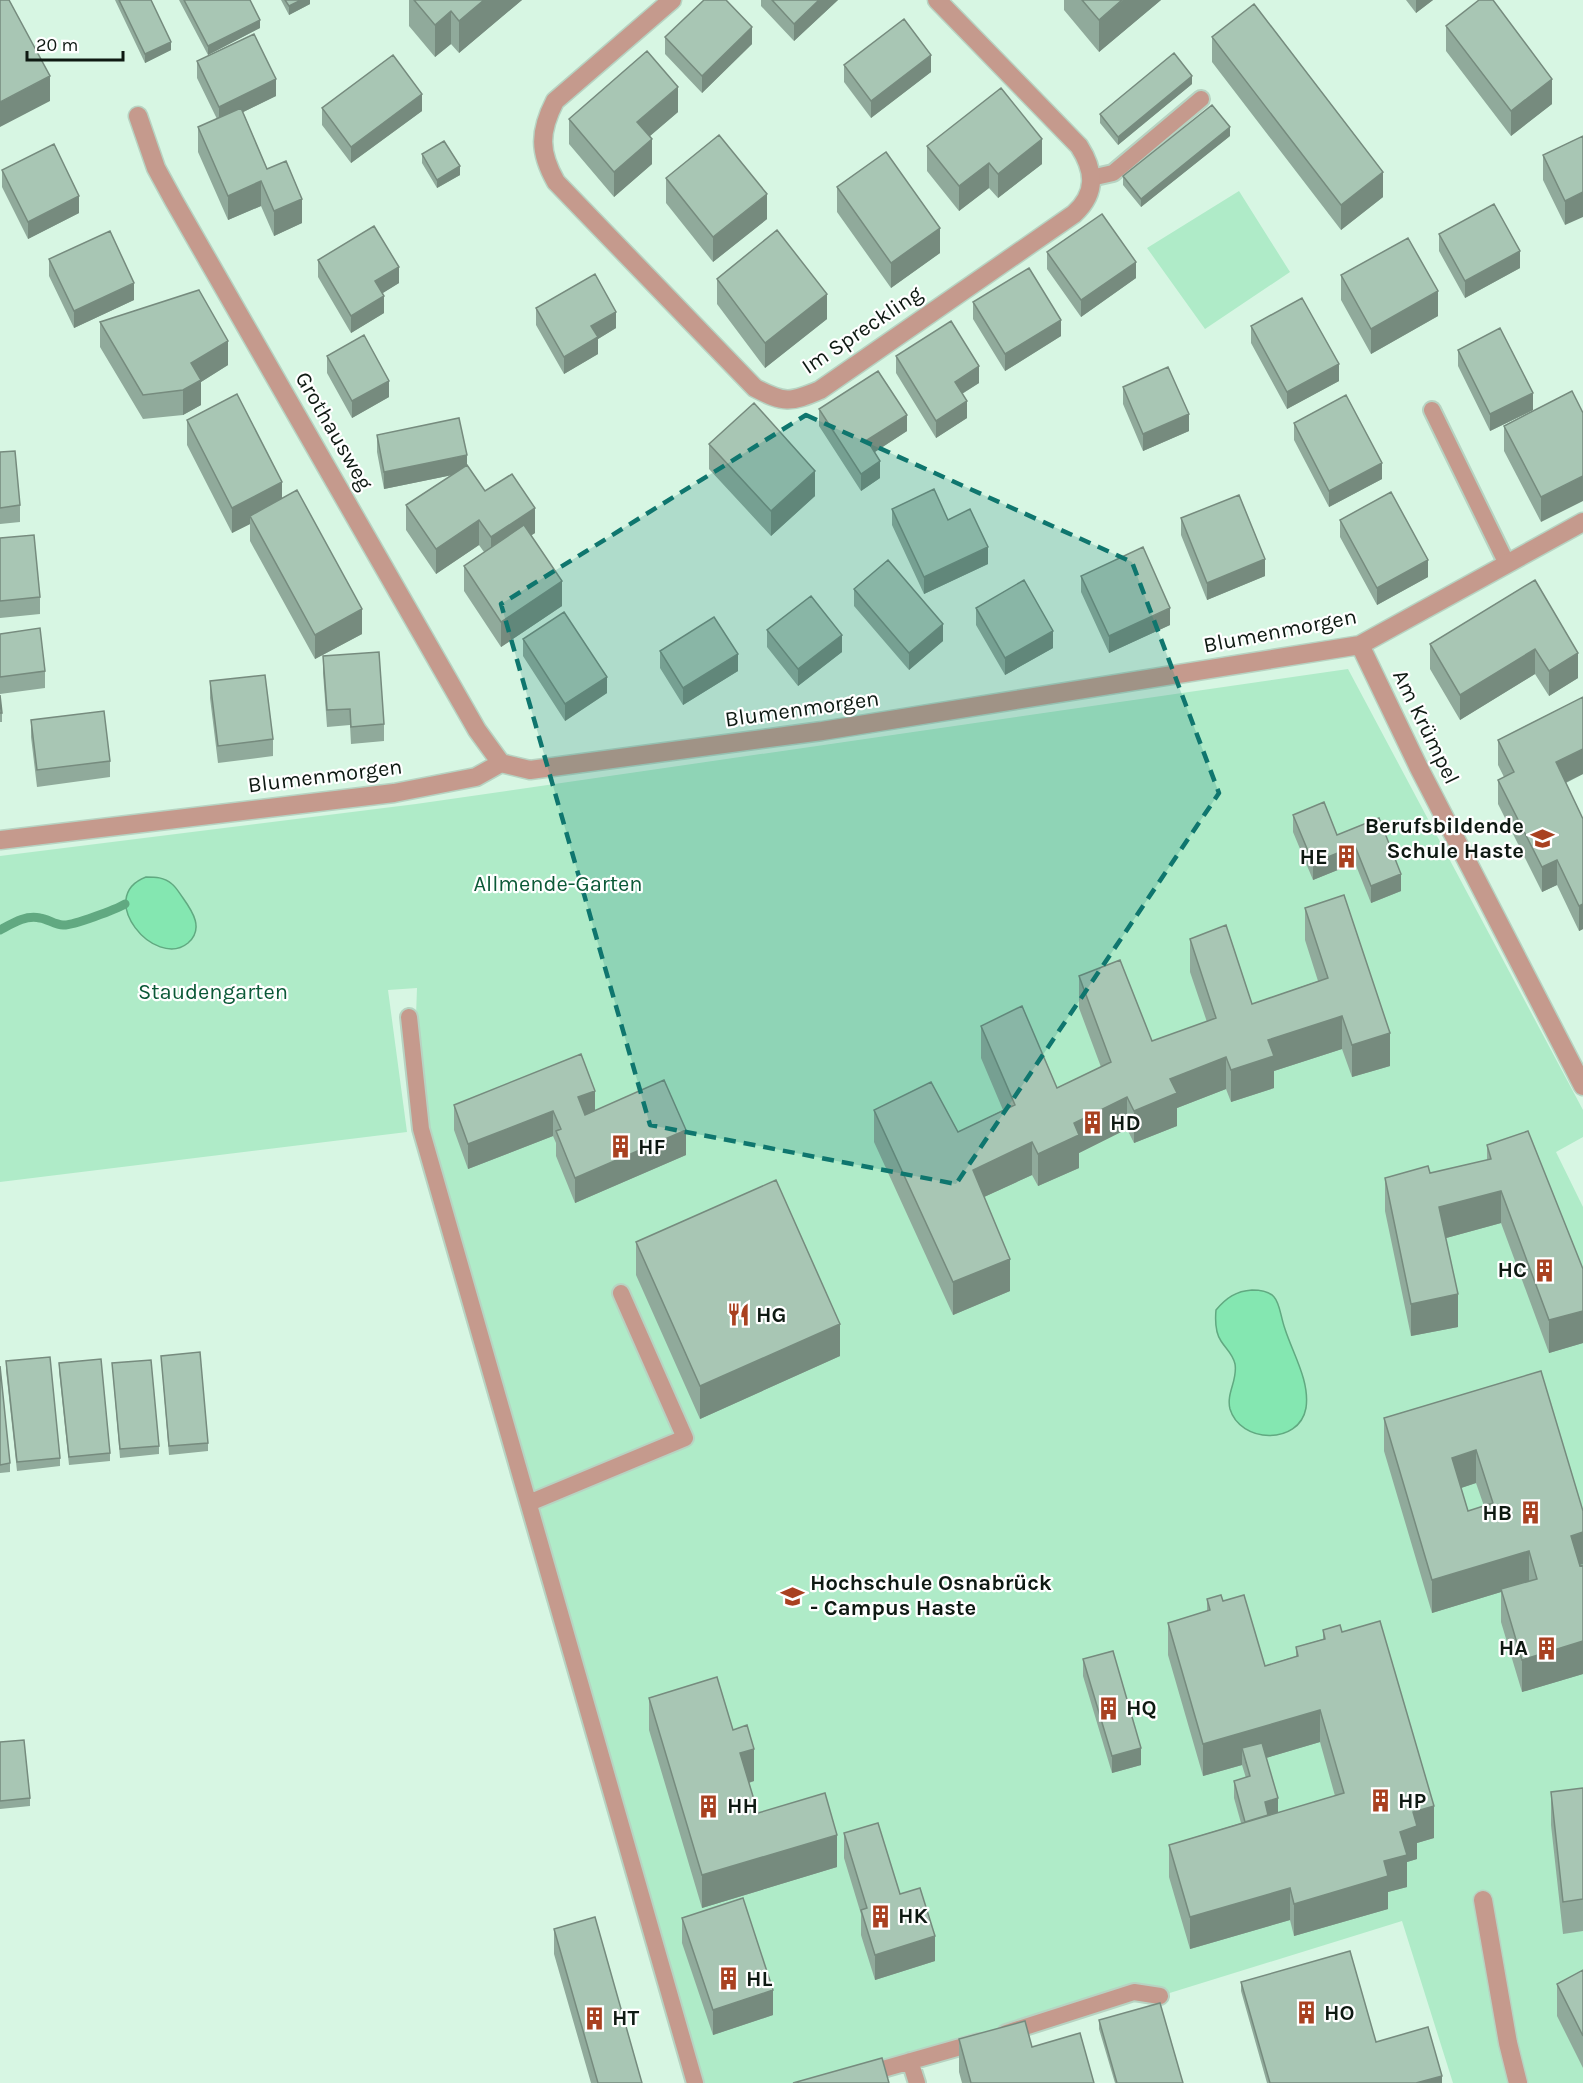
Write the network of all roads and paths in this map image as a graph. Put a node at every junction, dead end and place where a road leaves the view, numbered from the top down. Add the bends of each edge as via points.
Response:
1 (672, 0) edge
2 (937, 0) edge
3 (1201, 99) dead end
4 (138, 117) dead end
5 (1091, 178) junction
6 (1432, 410) dead end
7 (1583, 522) edge
8 (1507, 564) junction
9 (1360, 645) junction
10 (501, 763) junction
11 (0, 840) edge
12 (409, 1017) dead end
13 (1583, 1086) edge
14 (621, 1293) dead end
15 (529, 1503) junction
16 (1483, 1900) dead end
17 (1160, 1996) dead end
18 (910, 2061) junction
19 (695, 2083) edge
20 (834, 2083) edge
21 (916, 2083) edge
22 (1518, 2083) edge

1 - 5 street, Im Spreckling via 555,101 544,128 546,165 556,182 754,388 777,399 798,400 820,390 1074,214 1090,193
2 - 5 street via 1079,146 1088,160
3 - 5 lane via 1113,173
4 - 10 street, Grothausweg via 156,168 174,201 477,730
6 - 8 lane
7 - 8 street, Blumenmorgen
8 - 9 street, Blumenmorgen
9 - 10 street, Blumenmorgen via 810,733 530,770
9 - 13 street, Am Krümpel
10 - 11 street, Blumenmorgen via 476,777 394,793
12 - 15 lane via 422,1129
14 - 15 lane via 686,1438
15 - 19 lane
16 - 22 street
17 - 18 lane via 1134,1992
18 - 20 lane
18 - 21 lane

